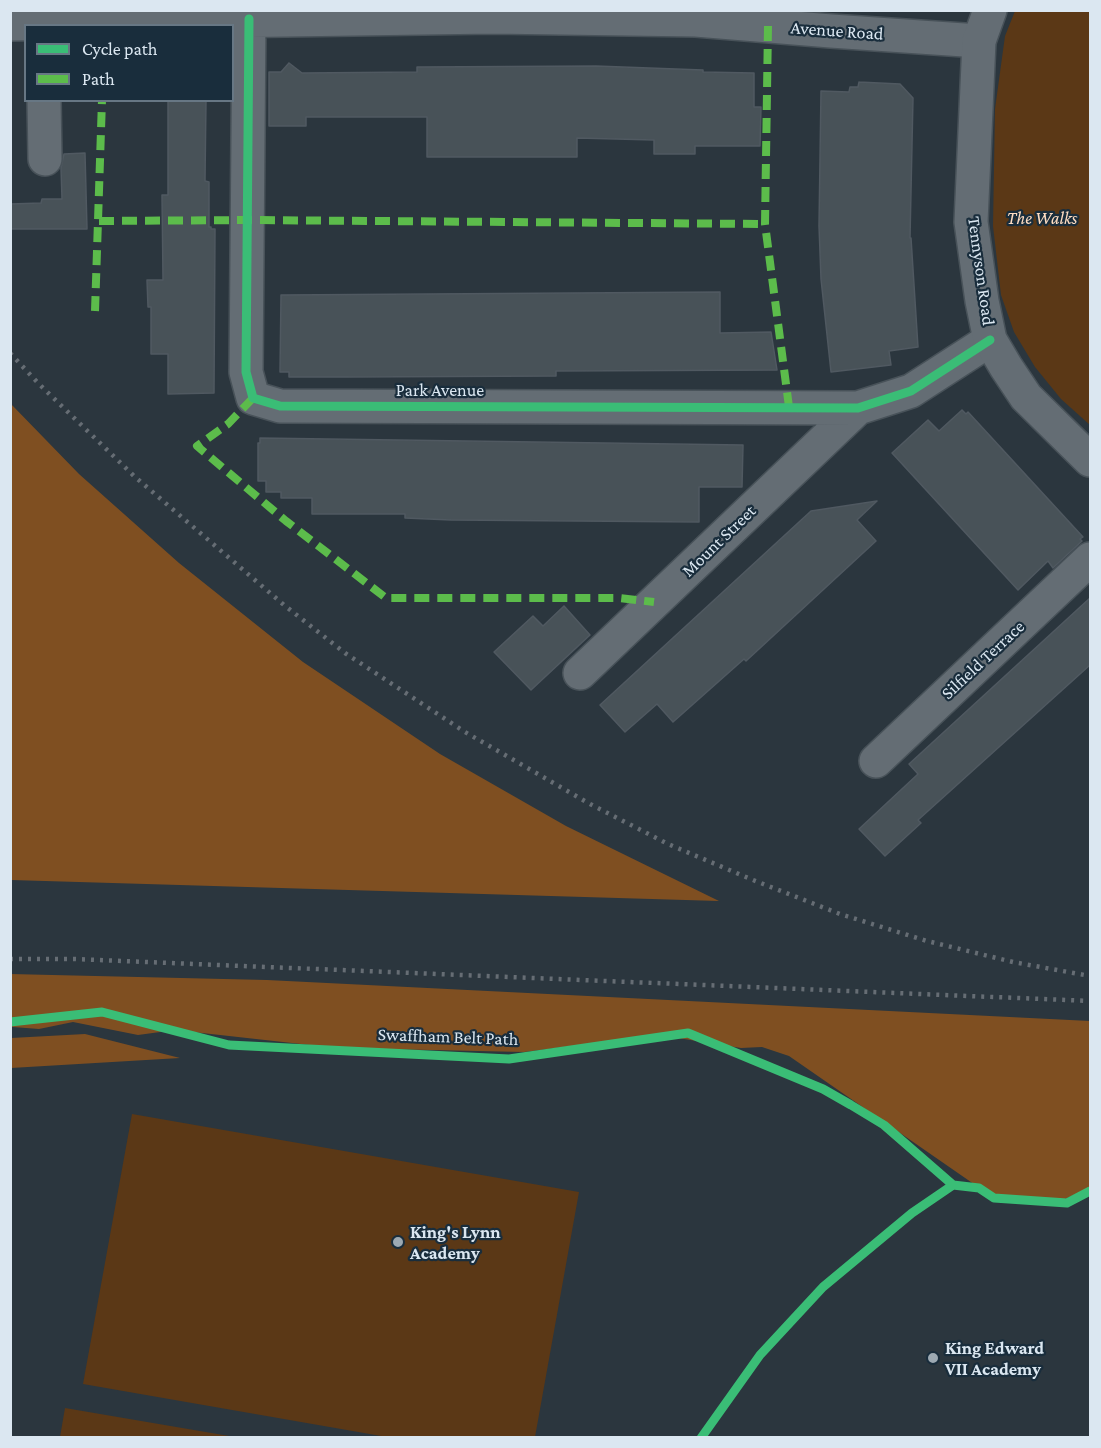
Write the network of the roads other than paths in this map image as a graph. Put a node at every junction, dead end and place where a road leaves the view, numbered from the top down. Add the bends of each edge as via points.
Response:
1 (990, 10) edge
2 (249, 20) junction
3 (831, 21) edge
4 (75, 24) edge
5 (979, 41) junction
6 (44, 102) edge
7 (45, 159) dead end
8 (990, 340) junction
9 (858, 408) junction
10 (1090, 460) edge
11 (1090, 559) edge
12 (580, 673) dead end
13 (876, 761) dead end

1 - 5 street, Tennyson Road
2 - 3 street, Avenue Road via 493,17
2 - 4 street, Avenue Road
2 - 9 street, Park Avenue via 246,372 253,398 280,406
3 - 5 street, Avenue Road
5 - 8 street, Tennyson Road via 971,222
6 - 7 street
8 - 9 street, Park Avenue via 911,391
8 - 10 street, Tennyson Road via 1026,397
9 - 12 street, Mount Street
11 - 13 street, Silfield Terrace

